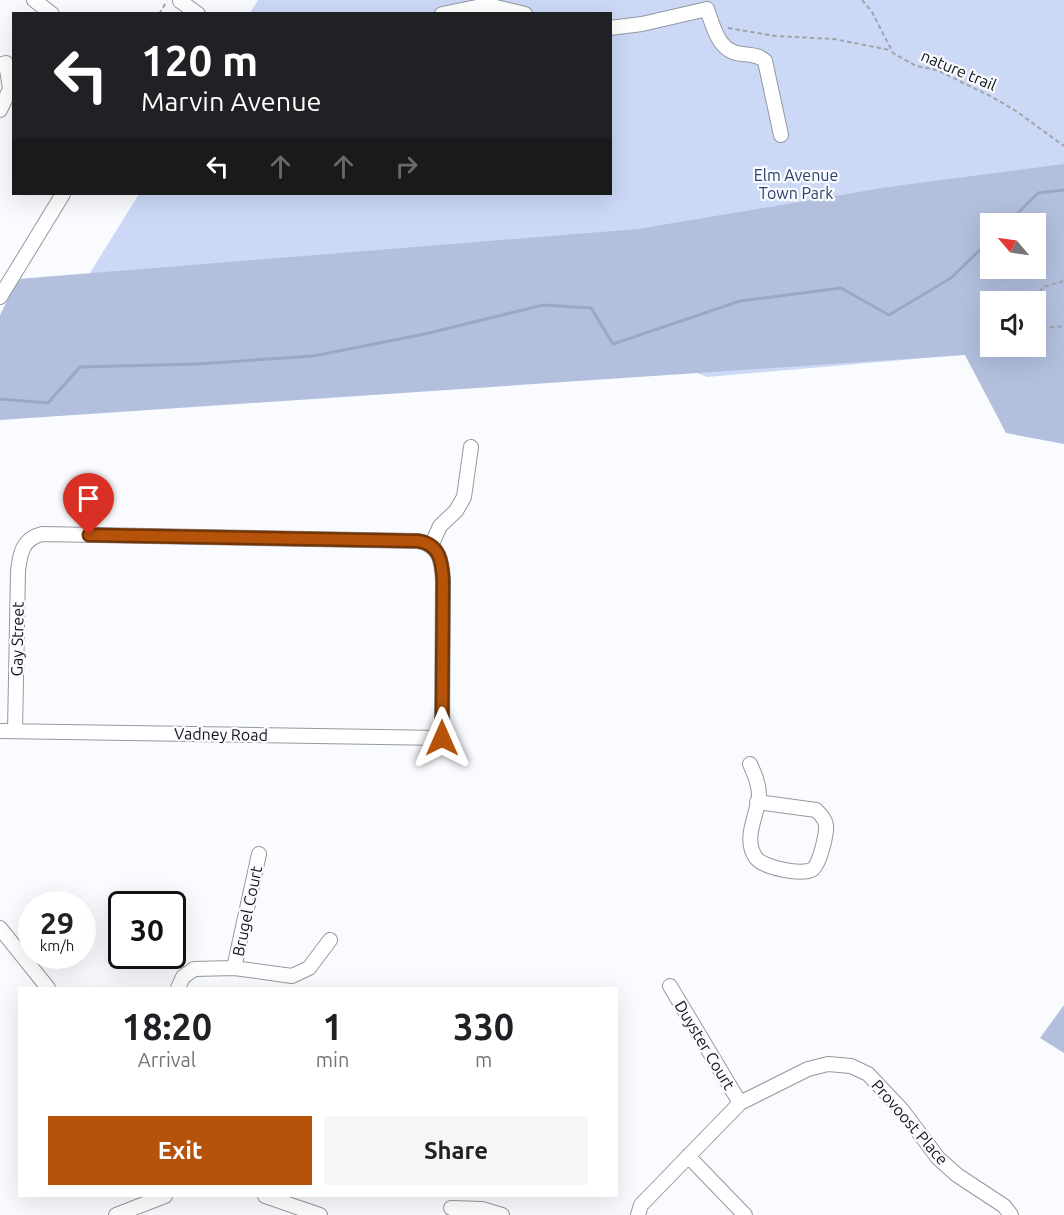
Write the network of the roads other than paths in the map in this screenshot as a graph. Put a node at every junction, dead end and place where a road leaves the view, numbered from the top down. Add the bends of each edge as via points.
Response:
1 (175, 4) edge
2 (193, 12) edge
3 (452, 12) edge
4 (517, 12) edge
5 (612, 28) edge
6 (7, 60) edge
7 (0, 110) edge
8 (781, 135) dead end
9 (62, 195) edge
10 (0, 297) edge
11 (471, 447) dead end
12 (431, 546) junction
13 (0, 731) edge
14 (15, 731) junction
15 (750, 764) dead end
16 (757, 802) junction
17 (259, 854) dead end
18 (0, 928) edge
19 (330, 940) dead end
20 (234, 968) junction
21 (670, 986) dead end
22 (47, 987) edge
23 (178, 987) edge
24 (740, 1102) junction
25 (688, 1156) junction
26 (162, 1197) edge
27 (268, 1197) edge
28 (450, 1206) edge
29 (116, 1215) edge
30 (320, 1215) edge
31 (502, 1215) edge
32 (638, 1215) edge
33 (745, 1215) edge
34 (1011, 1215) edge

1 - 2 street
3 - 4 street via 482,6
5 - 8 street via 707,9 727,50 765,61
6 - 7 street via 10,89
9 - 10 street
11 - 12 street via 464,497 456,511 440,525
12 - 14 street, Gay Street via 418,541 33,536 22,547 18,571
12 - 14 street, Vadney Road via 440,556 443,580 442,738
13 - 14 street, Vadney Road
15 - 16 street via 757,779
16 - 16 street via 750,839 756,858 775,868 813,869 824,841 826,825 822,815 816,810
17 - 20 street, Brugel Court
18 - 22 street
19 - 20 street via 309,968 292,976
20 - 23 street via 194,969 183,977
21 - 24 street, Duyster Court
24 - 25 street, Provoost Place
24 - 34 street, Provoost Place via 808,1070 828,1064 851,1066 868,1074 945,1164
25 - 32 street, Provoost Place via 641,1205
25 - 33 street
26 - 29 street
27 - 30 street
28 - 31 street

